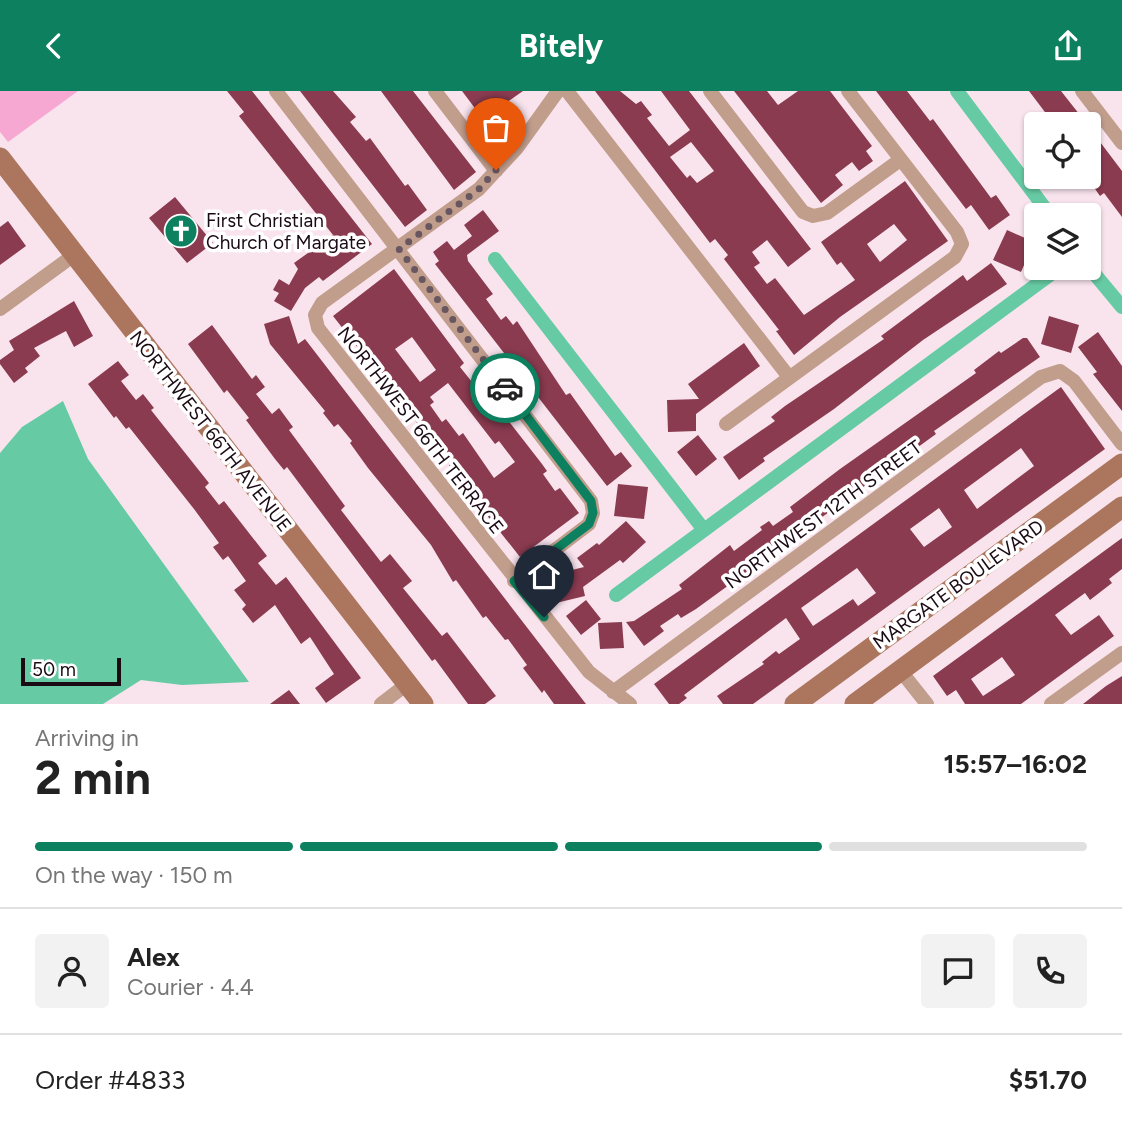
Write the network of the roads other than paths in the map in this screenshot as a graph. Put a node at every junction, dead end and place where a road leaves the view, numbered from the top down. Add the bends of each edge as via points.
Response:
1 (276, 91) edge
2 (435, 91) edge
3 (558, 91) edge
4 (567, 91) edge
5 (710, 91) edge
6 (848, 91) edge
7 (1082, 91) edge
8 (1122, 143) edge
9 (0, 159) edge
10 (900, 160) junction
11 (496, 170) junction
12 (399, 249) junction
13 (74, 255) junction
14 (0, 309) edge
15 (789, 377) junction
16 (726, 424) dead end
17 (1122, 444) edge
18 (1122, 464) edge
19 (1122, 507) edge
20 (514, 581) junction
21 (1122, 653) edge
22 (900, 670) junction
23 (407, 684) junction
24 (614, 698) edge
25 (381, 704) edge
26 (423, 704) edge
27 (630, 704) edge
28 (795, 704) edge
29 (855, 704) edge
30 (927, 704) edge
31 (1051, 704) edge

1 - 12 street
2 - 11 street
3 - 11 street
4 - 15 street
5 - 10 street via 803,212 813,216 827,213
6 - 10 street
7 - 8 street
9 - 13 street, NORTHWEST 66TH AVENUE
10 - 15 street via 962,244 955,257
11 - 12 street via 479,189
12 - 20 street via 591,501 589,524
12 - 20 street, NORTHWEST 66TH TERRACE via 322,303 315,315 318,328
13 - 14 street
13 - 23 street, NORTHWEST 66TH AVENUE
15 - 16 street
17 - 24 street, NORTHWEST 12TH STREET via 1074,381 1060,371 1041,377
18 - 28 street, MARGATE BOULEVARD
19 - 22 street, MARGATE BOULEVARD
20 - 24 street, NORTHWEST 66TH TERRACE
21 - 31 street
22 - 29 street, MARGATE BOULEVARD
22 - 30 street
23 - 25 street
23 - 26 street, NORTHWEST 66TH AVENUE
24 - 27 street, NORTHWEST 66TH TERRACE

